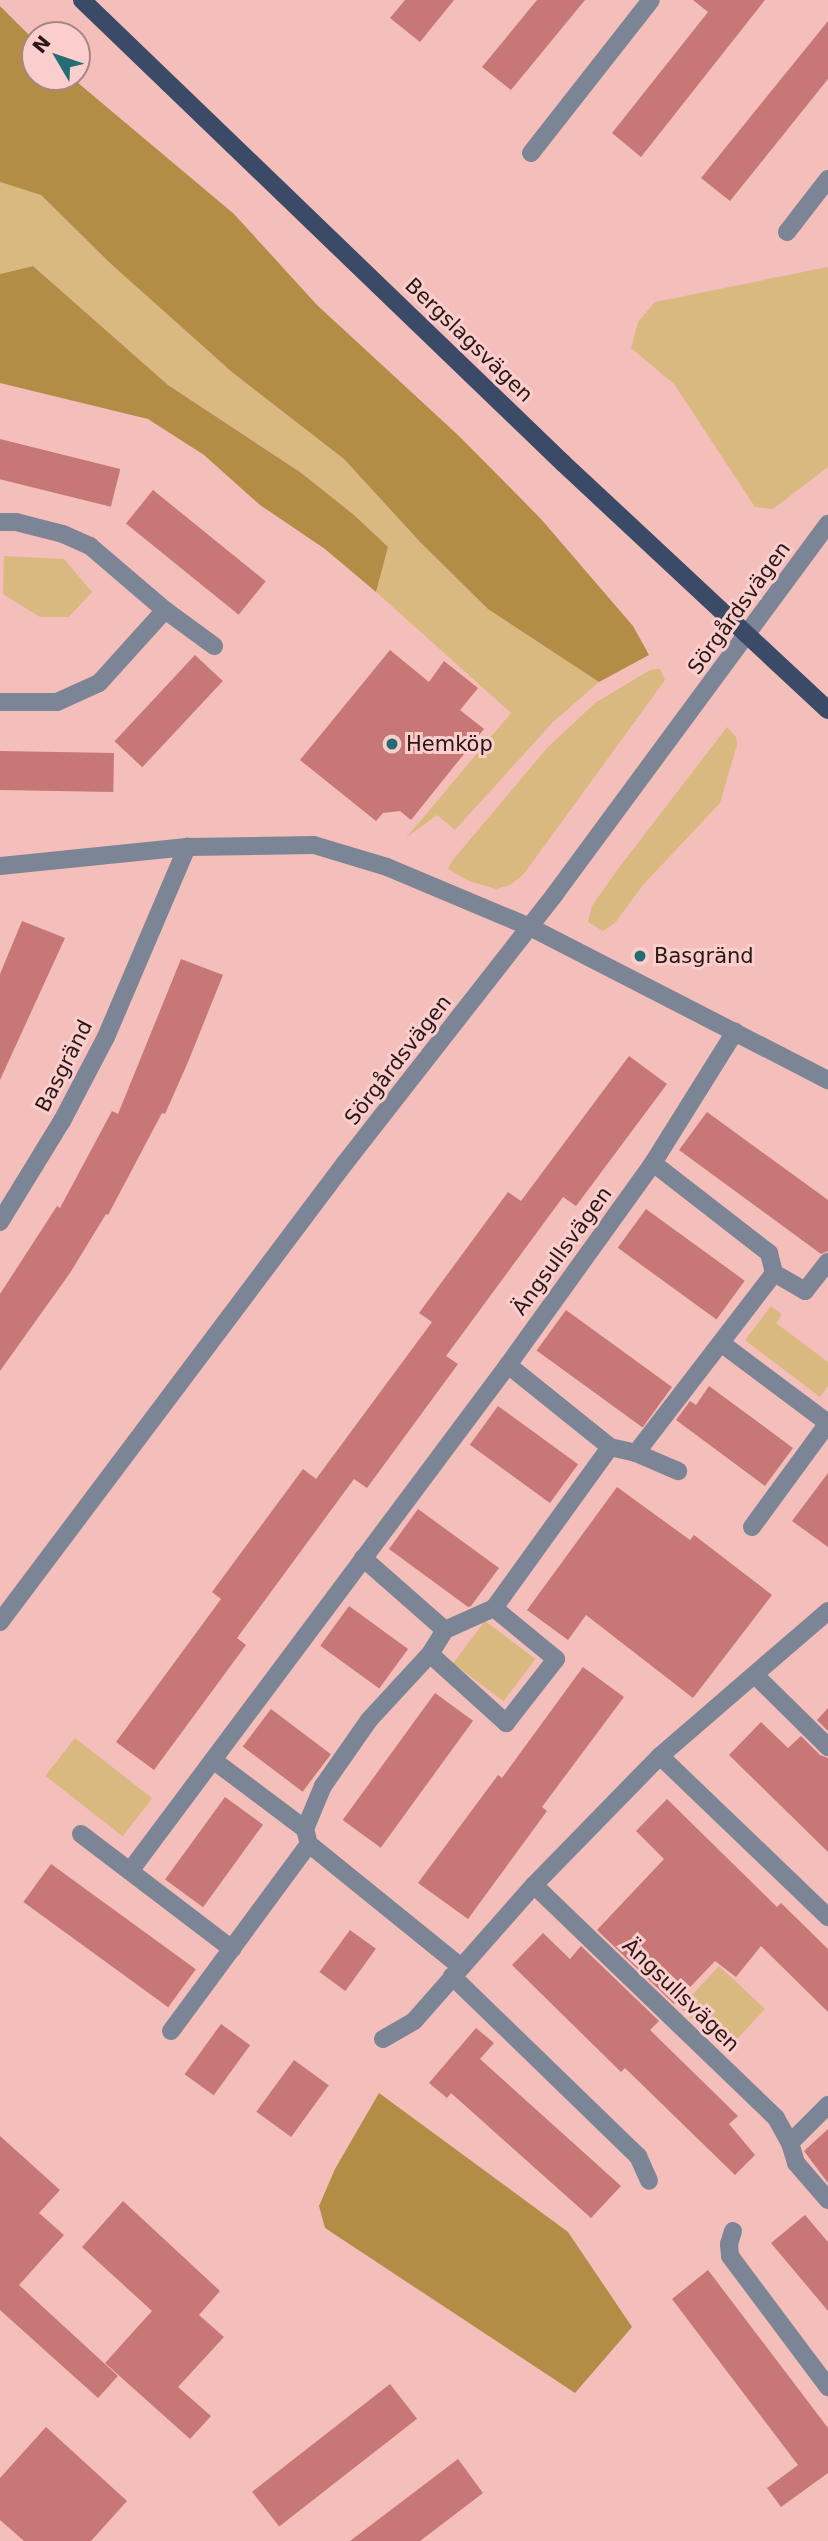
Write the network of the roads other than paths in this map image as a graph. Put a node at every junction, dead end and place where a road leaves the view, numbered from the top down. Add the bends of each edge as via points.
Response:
1 (82, 0) edge
2 (651, 0) edge
3 (531, 153) dead end
4 (828, 179) edge
5 (787, 232) dead end
6 (0, 522) edge
7 (828, 524) edge
8 (165, 610) junction
9 (746, 635) junction
10 (214, 646) dead end
11 (0, 702) edge
12 (828, 710) edge
13 (187, 847) junction
14 (0, 866) edge
15 (530, 927) junction
16 (735, 1032) junction
17 (828, 1080) edge
18 (653, 1163) junction
19 (0, 1222) edge
20 (828, 1262) edge
21 (774, 1273) junction
22 (721, 1343) junction
23 (508, 1365) junction
24 (828, 1423) edge
25 (610, 1447) junction
26 (636, 1453) junction
27 (678, 1471) dead end
28 (752, 1527) dead end
29 (363, 1558) junction
30 (494, 1608) junction
31 (828, 1611) edge
32 (0, 1622) edge
33 (445, 1630) junction
34 (430, 1654) junction
35 (755, 1675) junction
36 (828, 1747) edge
37 (660, 1756) junction
38 (213, 1760) junction
39 (81, 1834) dead end
40 (307, 1837) junction
41 (130, 1871) junction
42 (534, 1885) junction
43 (828, 1917) edge
44 (232, 1949) junction
45 (456, 1972) junction
46 (171, 2031) dead end
47 (383, 2039) dead end
48 (828, 2105) edge
49 (790, 2143) junction
50 (649, 2181) dead end
51 (828, 2200) edge
52 (733, 2231) dead end
53 (828, 2386) edge

1 - 9 main road, Bergslagsvägen
2 - 3 street
4 - 5 street
6 - 8 street via 51,531 90,546
7 - 9 street, Sörgårdsvägen
8 - 10 street
8 - 11 street via 99,683 57,702
9 - 12 main road, Bergslagsvägen
9 - 15 street, Sörgårdsvägen
13 - 14 street
13 - 15 street via 314,845 387,867
13 - 19 street, Basgränd via 106,1037 62,1121
15 - 16 street
15 - 32 street, Sörgårdsvägen via 345,1163
16 - 17 street
16 - 18 street, Ängsullsvägen
18 - 21 street via 769,1253
18 - 23 street, Ängsullsvägen
20 - 21 street via 805,1291
21 - 22 street
22 - 24 street
22 - 26 street
23 - 25 street
23 - 29 street, Ängsullsvägen
24 - 28 street
25 - 26 street
25 - 30 street
26 - 27 street
29 - 33 street
29 - 38 street, Ängsullsvägen
30 - 33 street
30 - 34 street via 556,1659 506,1723
31 - 35 street
33 - 34 street
34 - 40 street via 369,1720 323,1786
35 - 36 street
35 - 37 street
37 - 42 street
37 - 43 street
38 - 40 street
38 - 41 street, Ängsullsvägen
39 - 41 street
40 - 44 street
40 - 45 street
41 - 44 street
42 - 45 street
42 - 49 street, Ängsullsvägen via 776,2118
44 - 46 street
45 - 47 street via 414,2021
45 - 50 street via 638,2156
48 - 49 street
49 - 51 street, Ängsullsvägen via 796,2163
52 - 53 street via 730,2256

